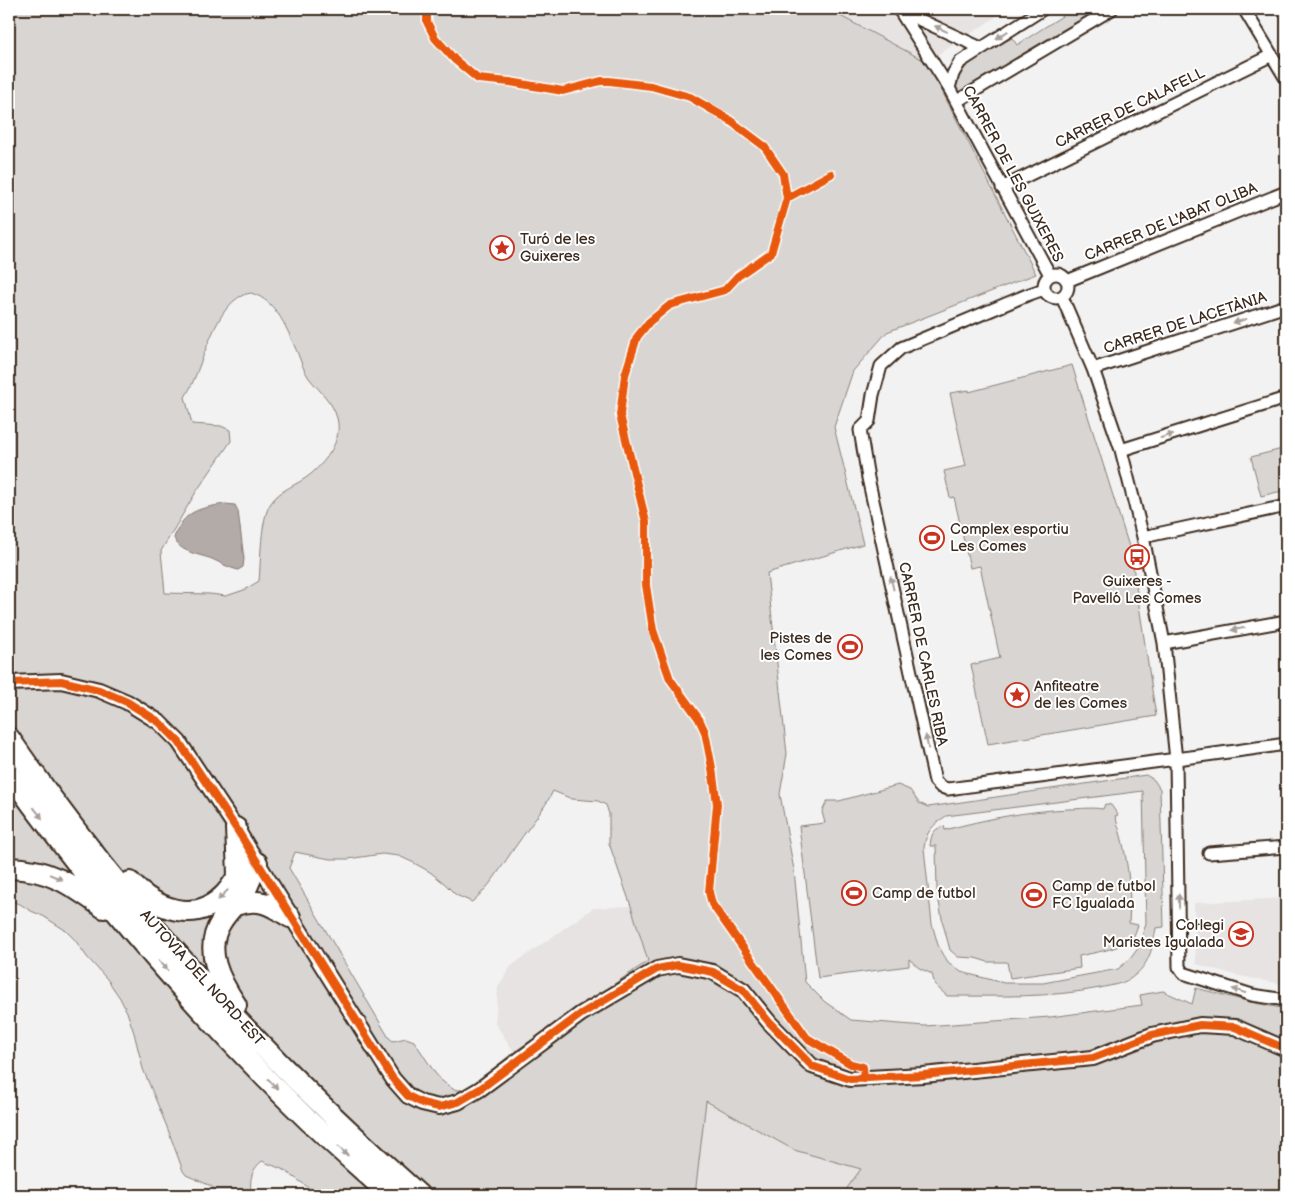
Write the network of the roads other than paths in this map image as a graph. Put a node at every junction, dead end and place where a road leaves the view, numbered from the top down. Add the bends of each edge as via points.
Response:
1 (1043, 9) edge
2 (1112, 9) edge
3 (1244, 9) edge
4 (899, 10) edge
5 (982, 48) junction
6 (1272, 55) junction
7 (1286, 79) edge
8 (949, 88) junction
9 (957, 101) junction
10 (1002, 188) junction
11 (1286, 192) edge
12 (1050, 275) junction
13 (1067, 281) junction
14 (1044, 289) junction
15 (1062, 297) junction
16 (1286, 306) edge
17 (1093, 369) junction
18 (1286, 398) edge
19 (1121, 450) junction
20 (1286, 506) edge
21 (1143, 537) junction
22 (1286, 621) edge
23 (1164, 643) junction
24 (9, 683) edge
25 (9, 738) edge
26 (1286, 744) edge
27 (1176, 760) junction
28 (9, 773) edge
29 (236, 828) junction
30 (1286, 847) edge
31 (89, 848) junction
32 (1209, 853) dead end
33 (257, 862) junction
34 (9, 868) edge
35 (238, 874) junction
36 (235, 905) junction
37 (290, 916) junction
38 (130, 928) junction
39 (1286, 1000) edge
40 (249, 1031) junction
41 (1286, 1049) edge
42 (390, 1195) edge
43 (419, 1195) edge

1 -> 5 street
2 - 9 street
3 - 6 street
5 -> 4 street
4 - 8 street, CARRER DE LES GUIXERES
5 - 8 street via 960,62
6 - 7 street
6 - 10 street, CARRER DE CALAFELL
8 - 9 street, CARRER DE LES GUIXERES
9 - 10 street, CARRER DE LES GUIXERES
10 - 12 street, CARRER DE LES GUIXERES
11 - 13 street, CARRER DE L'ABAT OLIBA
12 - 13 street via 1060,275
12 - 14 street via 1045,280
13 - 15 street via 1068,291
14 - 15 street via 1052,298
27 -> 14 street, CARRER DE CARLES RIBA via 948,789 937,785 934,776 860,430 869,421 881,366 901,348
15 - 17 street
16 -> 17 street, CARRER DE LACETÀNIA
17 - 19 street
19 -> 18 street
19 - 21 street
20 - 21 street
21 - 23 street
22 -> 23 street
23 - 27 street
24 - 29 street via 61,681 99,690 127,702 159,722 179,742
25 - 31 highway, AUTOVIA DEL NORD-EST
26 - 27 street, CARRER DE CARLES RIBA
39 -> 27 street via 1252,995 1183,973 1179,967
28 -> 38 highway, AUTOVIA DEL NORD-EST
29 - 33 street
29 - 35 highway
30 - 32 street
35 -> 31 highway via 226,893 208,907 186,912 172,910 141,895 113,864
31 - 40 highway, AUTOVIA DEL NORD-EST
33 - 35 highway
33 - 36 highway
33 - 37 street
34 -> 38 highway via 36,871 61,879
36 - 37 highway via 262,901
36 - 40 highway via 219,924 214,963 220,981
37 - 41 street via 393,1079 408,1096 439,1107 458,1102 480,1089 580,1014 657,969 678,965 713,972 744,990 769,1022 812,1066 850,1079 1093,1058 1152,1035 1200,1025 1236,1027
38 -> 42 highway, AUTOVIA DEL NORD-EST via 307,1118
40 - 43 highway, AUTOVIA DEL NORD-EST

